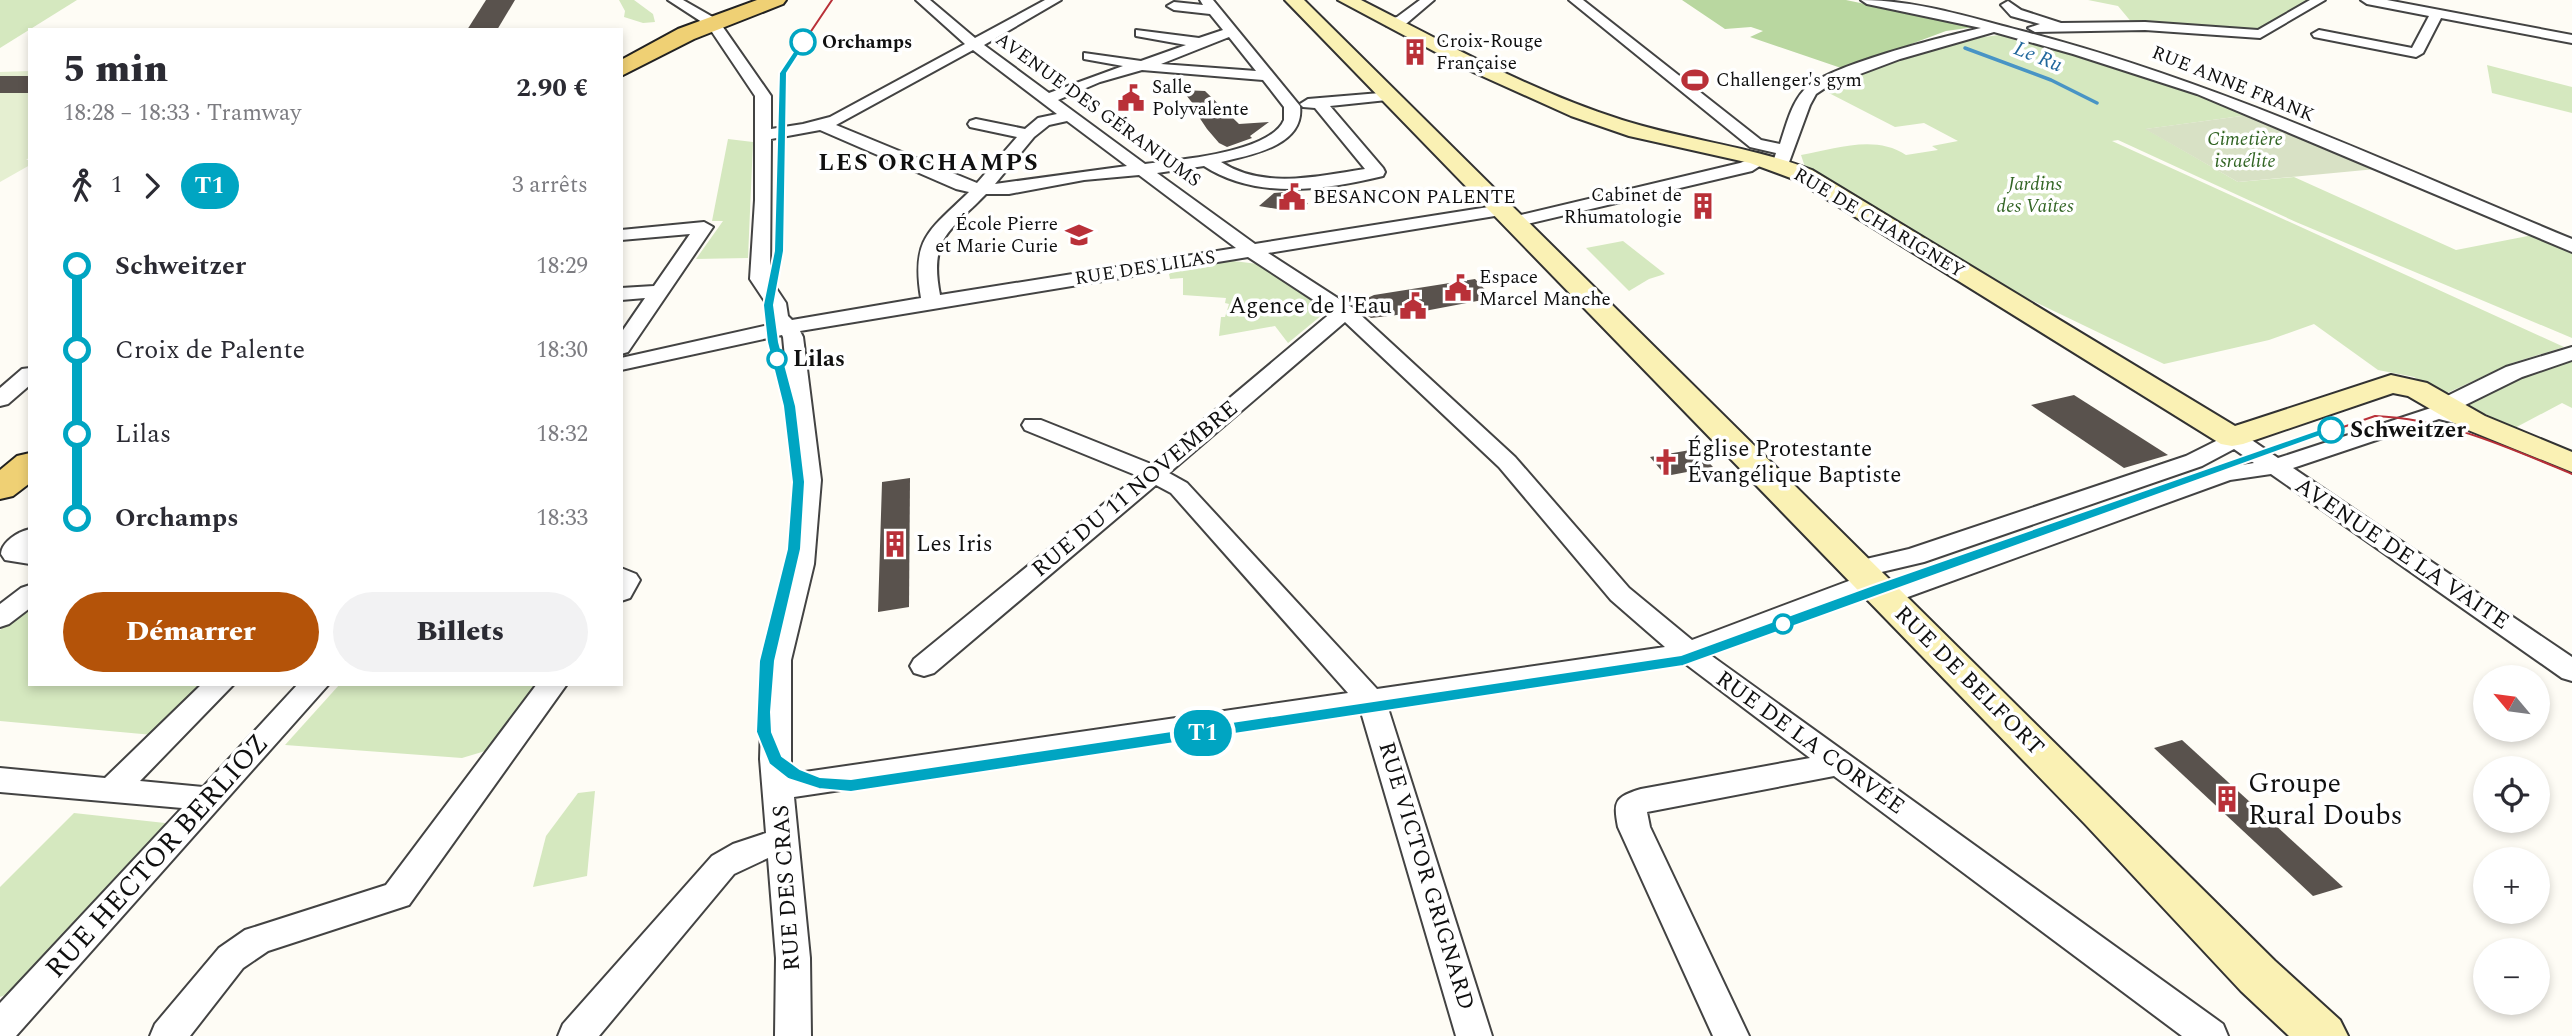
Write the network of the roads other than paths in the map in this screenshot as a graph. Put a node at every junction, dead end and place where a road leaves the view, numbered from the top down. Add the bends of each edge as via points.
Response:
1 (674, 0) edge
2 (755, 0) edge
3 (764, 0) edge
4 (776, 0) edge
5 (922, 0) edge
6 (1055, 0) edge
7 (1294, 0) edge
8 (1347, 0) edge
9 (1428, 0) edge
10 (1575, 0) edge
11 (1867, 0) edge
12 (2319, 0) edge
13 (2367, 0) edge
14 (1210, 5) edge
15 (2008, 5) dead end
16 (1174, 6) dead end
17 (2437, 14) junction
18 (709, 21) junction
19 (1392, 23) junction
20 (2069, 28) junction
21 (2005, 29) junction
22 (1231, 32) junction
23 (1141, 33) dead end
24 (2319, 34) dead end
25 (2572, 40) edge
26 (1202, 43) junction
27 (975, 45) junction
28 (1089, 57) dead end
29 (623, 60) edge
30 (1143, 65) junction
31 (623, 68) edge
32 (1268, 76) junction
33 (1387, 95) junction
34 (1047, 99) junction
35 (1319, 103) junction
36 (1292, 106) junction
37 (1069, 116) junction
38 (975, 124) dead end
39 (823, 125) junction
40 (1028, 134) junction
41 (763, 135) junction
42 (1776, 158) junction
43 (1205, 159) junction
44 (1143, 169) junction
45 (981, 189) junction
46 (1508, 216) junction
47 (623, 235) edge
48 (2572, 246) edge
49 (1252, 251) junction
50 (661, 291) junction
51 (623, 293) edge
52 (932, 303) junction
53 (1346, 312) junction
54 (788, 327) junction
55 (623, 345) edge
56 (2572, 353) edge
57 (623, 364) edge
58 (18, 379) edge
59 (0, 398) edge
60 (2447, 405) junction
61 (2474, 422) junction
62 (1033, 425) dead end
63 (2232, 437) junction
64 (2572, 463) edge
65 (28, 466) edge
66 (2274, 467) junction
67 (1154, 474) junction
68 (0, 488) edge
69 (28, 489) edge
70 (0, 510) edge
71 (28, 539) edge
72 (28, 555) edge
73 (1872, 582) junction
74 (28, 596) edge
75 (0, 618) edge
76 (1689, 651) junction
77 (924, 666) dead end
78 (2572, 671) edge
79 (217, 686) edge
80 (313, 686) edge
81 (552, 686) edge
82 (1370, 699) junction
83 (1838, 764) junction
84 (0, 780) edge
85 (780, 787) junction
86 (113, 789) junction
87 (209, 799) junction
88 (783, 841) junction
89 (2258, 976) junction
90 (0, 1028) edge
91 (168, 1036) edge
92 (576, 1036) edge
93 (793, 1036) edge
94 (1474, 1036) edge
95 (1731, 1036) edge
96 (2210, 1036) edge
97 (2309, 1036) edge
98 (2323, 1036) edge

1 - 18 street
2 - 18 main road
3 - 18 main road
4 - 18 main road
5 - 27 street, AVENUE DES GÉRANIUMS
6 - 27 street
7 - 33 main road, RUE DE BELFORT
8 - 19 main road, RUE DE CHARIGNEY
9 - 19 street
10 - 42 street
11 - 21 street, RUE ANNE FRANK
12 - 20 street via 2260,34 2158,26
13 - 17 street
14 - 16 street
14 - 22 street
15 - 20 street via 2016,13
17 - 24 street via 2416,53
17 - 25 street
18 - 29 main road
18 - 31 main road
18 - 41 street, RUE DES CRAS via 763,96
19 - 42 main road, RUE DE CHARIGNEY via 1580,113 1632,131
20 - 21 street
21 - 42 street via 1958,36 1818,87 1803,102
21 - 48 street, RUE ANNE FRANK via 2202,91
22 - 26 street
22 - 32 street
23 - 26 street
26 - 30 street
27 - 34 street, AVENUE DES GÉRANIUMS
27 - 39 street
28 - 30 street
30 - 32 street
30 - 34 street
32 - 36 street
33 - 35 street
33 - 46 main road, RUE DE BELFORT
34 - 37 street, AVENUE DES GÉRANIUMS
35 - 36 street
35 - 43 street via 1377,172 1273,186 1221,172
36 - 43 street via 1293,121 1278,137 1254,149
37 - 40 street via 1044,121
37 - 44 street, AVENUE DES GÉRANIUMS
38 - 40 street
39 - 41 street
39 - 45 street
40 - 45 street
41 - 54 street, RUE DES CRAS via 760,279 776,303 778,318
42 - 46 street, RUE DES LILAS
42 - 63 main road, RUE DE CHARIGNEY
43 - 44 street
44 - 45 street via 1033,187
44 - 49 street, AVENUE DES GÉRANIUMS
45 - 52 street via 928,248 925,264
46 - 49 street, RUE DES LILAS
46 - 73 main road, RUE DE BELFORT
47 - 50 street via 704,227
49 - 52 street, RUE DES LILAS
49 - 53 street, RUE DE LA CORVÉE
50 - 51 street
50 - 55 street
52 - 54 street, RUE DES LILAS
53 - 67 street, RUE DU 11 NOVEMBRE
53 - 76 street, RUE DE LA CORVÉE via 1507,462 1620,594
54 - 57 street, RUE DES LILAS
54 - 85 street, RUE DES CRAS via 793,337 809,480 801,564 777,660 775,759
56 - 60 street via 2514,372
58 - 59 street
60 - 61 main road
60 - 63 main road via 2417,389 2391,383
61 - 64 main road
61 - 66 street via 2438,412
62 - 67 street, RUE VICTOR GRIGNARD
63 - 66 street, AVENUE DE LA VAITE
63 - 73 street via 2194,461 1914,556
65 - 68 main road
66 - 73 street via 2226,474
66 - 78 street, AVENUE DE LA VAITE
67 - 77 street, RUE DU 11 NOVEMBRE
67 - 82 street, RUE VICTOR GRIGNARD via 1179,488
69 - 70 main road
71 - 72 street via 14,554
73 - 76 street
73 - 89 main road, RUE DE BELFORT
74 - 75 street
76 - 82 street
76 - 83 street, RUE DE LA CORVÉE
79 - 86 street
80 - 87 street, RUE HECTOR BERLIOZ
81 - 91 street via 397,895 257,940 231,958
82 - 85 street
82 - 94 street, RUE VICTOR GRIGNARD
83 - 95 street via 1641,801 1630,807 1634,827
83 - 96 street, RUE DE LA CORVÉE
84 - 86 street
85 - 88 street, RUE DES CRAS
86 - 87 street
87 - 90 street, RUE HECTOR BERLIOZ
88 - 92 street via 734,856 723,865
88 - 93 street, RUE DES CRAS via 793,958
89 - 97 main road, RUE DE BELFORT
89 - 98 main road, RUE DE BELFORT

